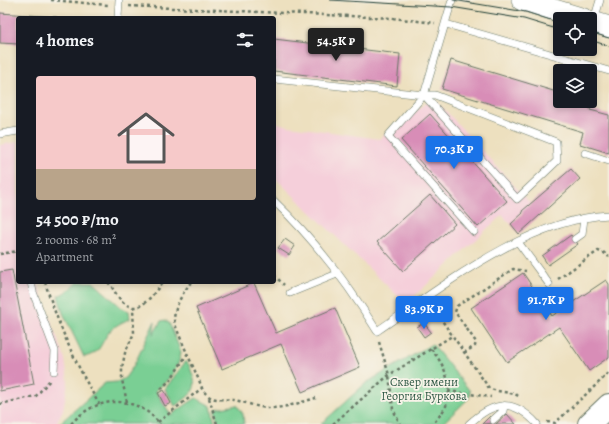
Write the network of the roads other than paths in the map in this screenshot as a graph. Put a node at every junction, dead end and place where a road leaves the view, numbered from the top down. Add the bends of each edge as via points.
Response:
1 (452, 0) edge
2 (522, 0) edge
3 (600, 0) edge
4 (119, 3) edge
5 (561, 12) edge
6 (597, 12) edge
7 (118, 16) edge
8 (446, 24) junction
9 (609, 71) edge
10 (276, 80) edge
11 (424, 95) junction
12 (16, 131) edge
13 (0, 134) edge
14 (585, 152) dead end
15 (609, 161) edge
16 (276, 203) edge
17 (609, 215) edge
18 (584, 219) junction
19 (474, 232) dead end
20 (575, 240) dead end
21 (518, 242) junction
22 (337, 274) junction
23 (31, 284) edge
24 (549, 284) road end
25 (290, 293) dead end
26 (54, 371) road end
27 (609, 405) edge
28 (504, 406) junction
29 (493, 420) dead end
30 (469, 424) edge
31 (537, 424) edge
32 (589, 424) edge

1 - 8 lane
2 - 5 main road
3 - 6 lane
4 - 7 lane
8 - 9 lane
8 - 11 lane
10 - 11 lane
11 - 11 lane via 435,95 556,142 557,161 518,199
11 - 19 lane via 388,136
12 - 13 lane
14 - 15 lane
16 - 22 lane via 310,238
17 - 18 lane
18 - 20 lane via 582,233
18 - 21 lane via 551,227
21 - 22 lane via 472,267 376,332 361,306
21 - 24 lane
22 - 25 lane
23 - 26 lane via 55,351
27 - 32 main road
28 - 29 lane
28 - 30 lane via 492,408
28 - 31 lane via 522,409

